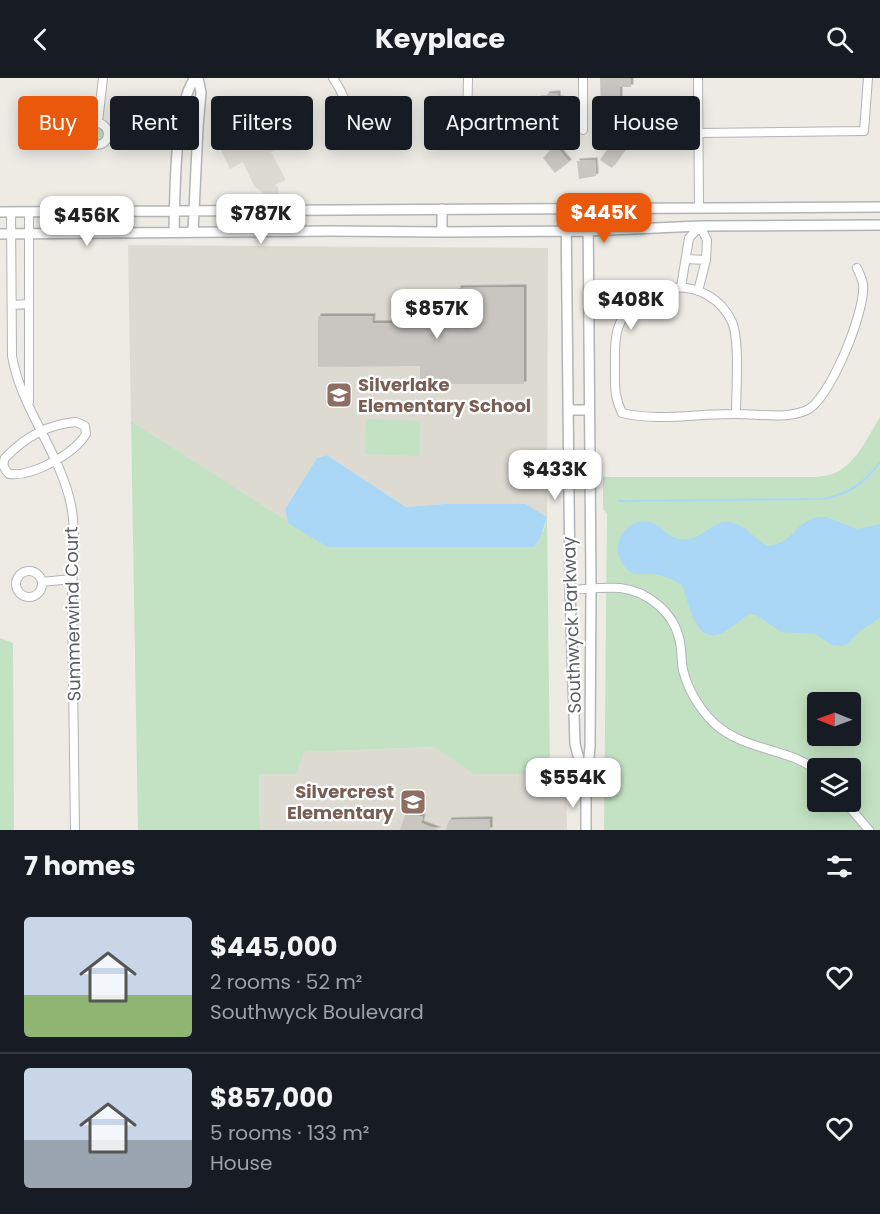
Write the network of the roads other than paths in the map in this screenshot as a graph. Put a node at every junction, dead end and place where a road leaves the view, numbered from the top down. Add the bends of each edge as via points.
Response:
1 (103, 78) edge
2 (197, 78) edge
3 (333, 78) edge
4 (468, 78) edge
5 (583, 78) edge
6 (698, 78) edge
7 (868, 78) edge
8 (344, 96) edge
9 (468, 96) edge
10 (698, 96) edge
11 (98, 122) dead end
12 (584, 130) dead end
13 (700, 133) edge
14 (698, 150) edge
15 (699, 207) junction
16 (880, 207) edge
17 (442, 209) junction
18 (566, 209) junction
19 (588, 209) junction
20 (174, 211) junction
21 (194, 211) junction
22 (329, 211) junction
23 (0, 212) edge
24 (11, 212) junction
25 (29, 212) junction
26 (880, 225) edge
27 (700, 226) junction
28 (328, 231) junction
29 (566, 231) junction
30 (588, 231) junction
31 (174, 232) junction
32 (193, 232) junction
33 (442, 232) junction
34 (29, 233) junction
35 (0, 234) edge
36 (11, 234) junction
37 (686, 259) junction
38 (706, 260) junction
39 (857, 268) dead end
40 (681, 286) junction
41 (698, 291) junction
42 (29, 304) junction
43 (12, 305) junction
44 (29, 407) junction
45 (568, 410) junction
46 (589, 410) junction
47 (736, 414) junction
48 (41, 430) junction
49 (56, 461) junction
50 (72, 579) junction
51 (42, 582) dead end
52 (591, 588) junction
53 (570, 590) junction
54 (807, 765) edge
55 (586, 788) junction
56 (853, 812) edge
57 (75, 830) edge
58 (586, 830) edge
59 (869, 830) edge

1 - 11 street
2 - 20 street via 190,85 183,108
2 - 21 street via 201,92
3 - 8 street
4 - 9 street
5 - 12 street
6 - 10 street
7 - 13 street via 864,131
14 - 15 street
15 - 16 street
15 - 19 street
15 - 27 street
17 - 18 street
17 - 22 street
17 - 33 street
18 - 19 street
18 - 29 street, Southwyck Parkway
19 - 30 street, Southwyck Parkway
20 - 21 street
20 - 25 street
20 - 31 street
21 - 22 street
21 - 32 street
22 - 28 street
23 - 24 street
24 - 25 street
24 - 36 street, Summerwind Court
25 - 34 street, Summerwind Court
26 - 27 street
27 - 30 street
27 - 37 street via 689,237
27 - 38 street via 707,240
28 - 32 street
28 - 33 street
29 - 30 street
29 - 33 street
29 - 45 street, Southwyck Parkway
30 - 46 street, Southwyck Parkway
31 - 32 street
31 - 34 street
34 - 36 street
34 - 42 street, Summerwind Court
35 - 36 street
36 - 43 street, Summerwind Court
37 - 38 street
37 - 40 street
38 - 41 street
39 - 47 street via 863,285 861,305 845,353 822,396 807,411
40 - 41 street
40 - 47 street via 657,289 634,303 620,324 615,346 615,398 622,413 639,417
41 - 47 street via 717,302 732,322
42 - 43 street
42 - 44 street, Summerwind Court
43 - 44 street, Summerwind Court via 15,377
44 - 48 street, Summerwind Court
45 - 46 street
45 - 53 street, Southwyck Parkway
46 - 52 street, Southwyck Parkway
48 - 49 street, Summerwind Court
48 - 49 street via 76,422 84,426 86,434 81,442
48 - 49 street via 5,458 4,469 16,475
49 - 50 street, Summerwind Court via 71,505
50 - 51 street
50 - 57 street, Summerwind Court
52 - 53 street
52 - 54 street via 634,591 658,605 676,626 685,676 703,712 737,739
52 - 55 street, Southwyck Parkway
53 - 55 street, Southwyck Parkway via 575,744
55 - 58 street, Southwyck Parkway
56 - 59 street

